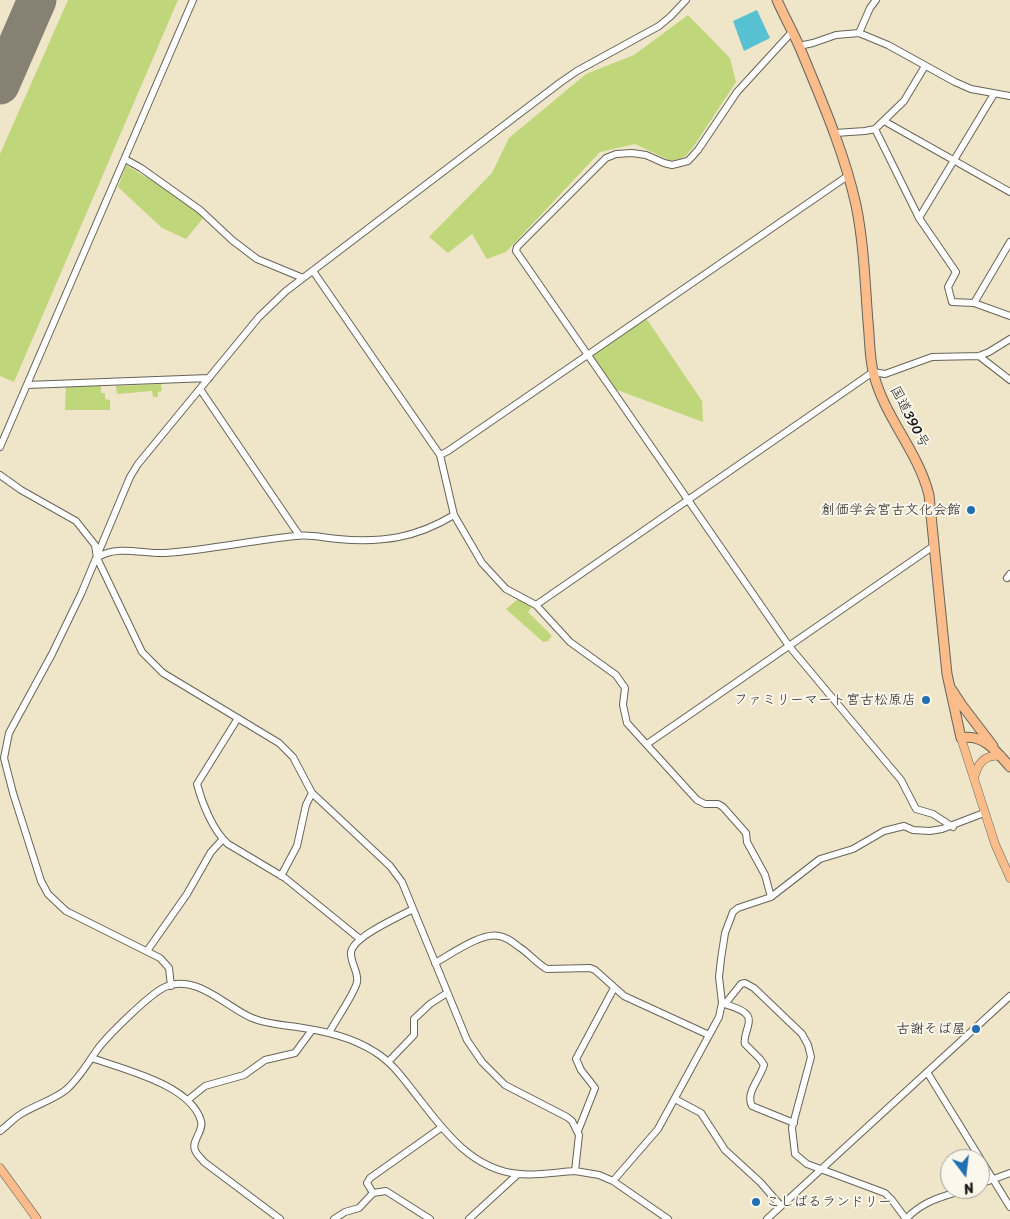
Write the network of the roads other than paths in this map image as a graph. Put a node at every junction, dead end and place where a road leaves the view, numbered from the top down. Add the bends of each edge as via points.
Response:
1 (194, 0) edge
2 (686, 0) edge
3 (777, 0) edge
4 (876, 0) edge
5 (791, 33) junction
6 (859, 33) junction
7 (799, 46) junction
8 (925, 66) junction
9 (994, 94) junction
10 (1010, 96) edge
11 (884, 121) junction
12 (875, 129) junction
13 (834, 132) junction
14 (125, 159) junction
15 (954, 159) junction
16 (849, 175) junction
17 (1010, 192) edge
18 (919, 218) junction
19 (1010, 242) edge
20 (313, 271) junction
21 (303, 278) junction
22 (974, 303) junction
23 (1010, 316) edge
24 (1010, 339) edge
25 (587, 355) junction
26 (979, 356) junction
27 (873, 372) junction
28 (209, 378) junction
29 (1010, 380) edge
30 (27, 385) junction
31 (200, 388) junction
32 (0, 447) edge
33 (440, 455) junction
34 (0, 475) edge
35 (688, 501) junction
36 (454, 514) junction
37 (299, 535) junction
38 (935, 545) junction
39 (97, 558) junction
40 (536, 605) junction
41 (788, 646) junction
42 (948, 683) junction
43 (238, 718) junction
44 (961, 738) junction
45 (647, 744) junction
46 (998, 753) junction
47 (1010, 767) edge
48 (973, 780) junction
49 (312, 792) junction
50 (984, 813) junction
51 (952, 826) junction
52 (223, 839) junction
53 (281, 876) junction
54 (1010, 878) edge
55 (771, 897) junction
56 (413, 909) junction
57 (360, 940) junction
58 (147, 951) junction
59 (435, 963) junction
60 (171, 986) junction
61 (614, 988) junction
62 (447, 993) junction
63 (1010, 996) edge
64 (724, 1003) junction
65 (312, 1030) junction
66 (329, 1033) junction
67 (709, 1034) junction
68 (92, 1058) junction
69 (388, 1062) junction
70 (927, 1072) junction
71 (188, 1099) junction
72 (675, 1099) junction
73 (794, 1124) junction
74 (442, 1127) junction
75 (0, 1131) edge
76 (578, 1131) junction
77 (0, 1168) edge
78 (821, 1170) junction
79 (575, 1171) junction
80 (518, 1174) junction
81 (1010, 1174) edge
82 (994, 1180) junction
83 (613, 1181) junction
84 (990, 1181) edge
85 (373, 1193) junction
86 (940, 1198) edge
87 (781, 1206) junction
88 (1010, 1207) edge
89 (37, 1219) edge
90 (280, 1219) edge
91 (334, 1219) edge
92 (430, 1219) edge
93 (469, 1219) edge
94 (668, 1219) edge
95 (767, 1219) edge
96 (906, 1219) edge

1 - 14 street
2 - 20 street via 659,26 561,82
3 - 5 highway, 国道390号
4 - 6 street
5 - 7 highway, 国道390号
5 - 25 street via 733,96 688,160 672,165 632,152 606,158 517,247 517,254
6 - 7 street via 836,35
6 - 8 street
7 - 13 highway, 国道390号
8 - 9 street via 971,89
8 - 11 street via 904,101
9 - 10 street
9 - 15 street
11 - 12 street
11 - 15 street
12 - 13 street
12 - 18 street
13 - 16 highway, 国道390号
14 - 21 street via 200,210 257,259
14 - 30 street
15 - 17 street
15 - 18 street
16 - 25 street
16 - 27 highway, 国道390号 via 862,243
18 - 22 street via 956,272 948,287 952,302
19 - 22 street
20 - 21 street
20 - 33 street
21 - 28 street via 272,304
22 - 23 street
24 - 26 street
25 - 33 street
25 - 35 street
26 - 27 street via 932,357 885,374
26 - 29 street
27 - 35 street
27 - 38 highway, 国道390号 via 882,400 926,480
28 - 30 street
28 - 31 street
30 - 32 street
31 - 37 street
31 - 39 street via 130,477
33 - 36 street
34 - 39 street via 76,521 95,545
35 - 40 street
35 - 41 street
36 - 37 street via 428,529 378,541
36 - 40 street via 482,563 506,589
37 - 39 street via 164,553 125,550 105,553
38 - 41 street
38 - 42 highway, 国道390号
39 - 43 street via 142,652 163,673
39 - 58 street via 52,654 9,733 4,758 41,881 48,894 66,910
40 - 45 street via 570,642 623,683 624,713 628,723
41 - 45 street
41 - 51 street via 892,769 916,809 933,814
42 - 44 highway, 国道390号
42 - 46 highway
43 - 49 street via 279,743 293,757
43 - 52 street via 197,784 207,814
44 - 46 highway via 978,738
44 - 48 main road
45 - 55 street via 697,800 723,807 746,833
46 - 47 highway
46 - 48 main road via 983,759
48 - 50 main road
49 - 53 street via 297,846
49 - 56 street via 390,866 402,882
50 - 51 street
50 - 54 main road
51 - 55 street via 930,831 904,826 884,831 853,849 815,861
52 - 53 street
52 - 58 street via 211,852 187,894
53 - 57 street
55 - 64 street via 738,908 729,919 720,968
56 - 57 street
56 - 59 street
57 - 66 street via 354,945 351,956 357,974 356,985
58 - 60 street via 165,962
59 - 61 street via 478,939 493,935 511,941 547,968 595,970
59 - 62 street
60 - 65 street via 188,984 258,1020
60 - 68 street via 145,1002 109,1036
61 - 67 street via 641,1005
61 - 76 street via 576,1059 595,1088
62 - 69 street via 414,1019 414,1035
62 - 76 street via 467,1040 492,1073 505,1084 567,1117
63 - 70 street
64 - 67 street
64 - 73 street via 748,1016 743,1041 764,1065 751,1092 752,1106
64 - 73 street via 746,983 802,1034 811,1057
65 - 66 street
65 - 71 street via 295,1053 265,1060 244,1075 205,1086
66 - 69 street via 366,1047
67 - 72 street
68 - 71 street via 168,1086
68 - 75 street via 65,1091 20,1114
69 - 74 street
70 - 78 street
70 - 82 street
71 - 90 street via 202,1123 194,1145 196,1153
72 - 83 street via 658,1129
72 - 87 street via 701,1113 725,1150
73 - 78 street via 795,1154
74 - 80 street via 456,1144 483,1163
74 - 85 street via 370,1178 367,1182
76 - 79 street
77 - 89 main road
78 - 87 street
78 - 96 street via 885,1194
79 - 80 street
79 - 83 street
80 - 93 street
81 - 82 street
82 - 84 street
82 - 88 street
83 - 94 street
85 - 91 street via 359,1208
85 - 92 street via 386,1191
86 - 96 street via 916,1208
87 - 95 street

